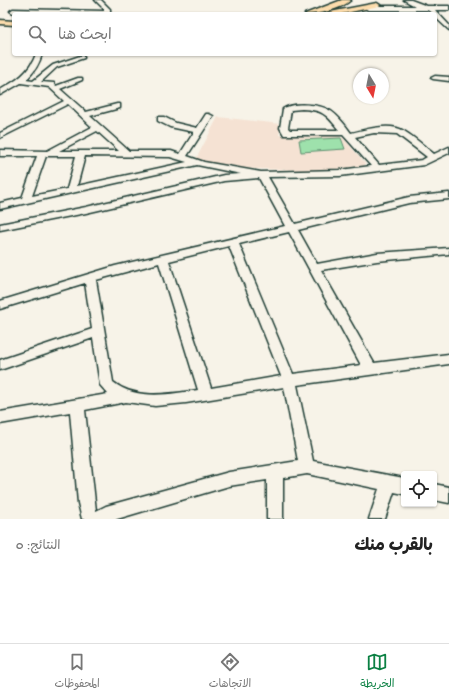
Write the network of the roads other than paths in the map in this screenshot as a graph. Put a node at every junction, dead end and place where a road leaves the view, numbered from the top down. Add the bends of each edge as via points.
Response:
1 (98, 0) edge
2 (348, 0) edge
3 (407, 0) edge
4 (387, 1) edge
5 (377, 5) junction
6 (368, 8) junction
7 (449, 8) edge
8 (415, 9) junction
9 (431, 9) junction
10 (13, 11) dead end
11 (44, 12) edge
12 (107, 12) edge
13 (316, 12) edge
14 (343, 12) edge
15 (434, 12) edge
16 (437, 15) edge
17 (0, 21) edge
18 (12, 21) edge
19 (449, 28) edge
20 (38, 56) edge
21 (82, 57) dead end
22 (435, 78) dead end
23 (449, 79) edge
24 (80, 80) dead end
25 (20, 81) junction
26 (36, 82) junction
27 (55, 88) junction
28 (0, 93) edge
29 (69, 101) junction
30 (117, 106) dead end
31 (84, 115) junction
32 (209, 116) dead end
33 (161, 119) dead end
34 (98, 127) junction
35 (200, 131) junction
36 (347, 134) junction
37 (0, 136) edge
38 (449, 150) edge
39 (126, 153) junction
40 (45, 154) junction
41 (81, 154) junction
42 (2, 156) edge
43 (182, 157) junction
44 (434, 158) junction
45 (449, 159) edge
46 (196, 162) junction
47 (424, 162) junction
48 (377, 168) junction
49 (262, 175) junction
50 (71, 190) junction
51 (449, 196) edge
52 (26, 200) junction
53 (0, 206) edge
54 (0, 228) edge
55 (291, 228) junction
56 (233, 242) junction
57 (449, 251) edge
58 (163, 259) junction
59 (313, 268) junction
60 (90, 277) junction
61 (0, 304) edge
62 (98, 331) junction
63 (449, 359) edge
64 (0, 365) edge
65 (370, 368) junction
66 (290, 380) junction
67 (206, 393) junction
68 (124, 397) junction
69 (77, 405) junction
70 (0, 418) edge
71 (308, 467) junction
72 (275, 471) junction
73 (397, 485) edge
74 (437, 493) edge
75 (449, 495) edge
76 (90, 519) edge
77 (99, 519) edge
78 (275, 519) edge
79 (377, 519) edge

1 - 12 street
2 - 5 main road via 362,5
2 - 13 main road
3 - 9 street
4 - 5 main road
4 - 8 street
5 - 6 main road
6 - 8 street
6 - 14 main road
7 - 9 street
8 - 9 street
9 - 15 street
10 - 11 street
16 - 19 street
17 - 18 main road
20 - 25 street via 36,65
21 - 26 street via 55,66
22 - 23 street
24 - 27 street
25 - 26 street
25 - 28 street
26 - 27 street
27 - 29 street
29 - 31 street
29 - 37 street
30 - 31 street
31 - 34 street
32 - 35 street
33 - 35 street via 179,127
34 - 39 street
34 - 40 street
35 - 43 street
36 - 36 street via 324,108 287,109 284,128 287,133
36 - 44 street via 400,132
36 - 48 street
38 - 44 street
39 - 41 street
39 - 43 street via 171,154
40 - 41 street
40 - 42 street
40 - 52 street
41 - 50 street
43 - 46 street
44 - 47 street
45 - 47 street
46 - 49 street
46 - 50 street
47 - 48 street
48 - 49 street via 340,174
49 - 54 street via 224,178
49 - 55 street
50 - 52 street
51 - 55 street via 409,200
52 - 53 street
55 - 56 street
55 - 59 street
56 - 58 street
56 - 66 street
57 - 59 street via 377,257
58 - 60 street
58 - 67 street
59 - 65 street
60 - 61 street
60 - 62 street
62 - 64 street
62 - 68 street via 107,385
63 - 65 street
65 - 66 street
66 - 67 street
66 - 71 street
67 - 68 street via 162,399
68 - 69 street
69 - 70 street
69 - 76 street via 86,504
71 - 72 street
71 - 73 street
72 - 77 street via 229,479 106,514
72 - 78 street
73 - 79 street
74 - 75 street

